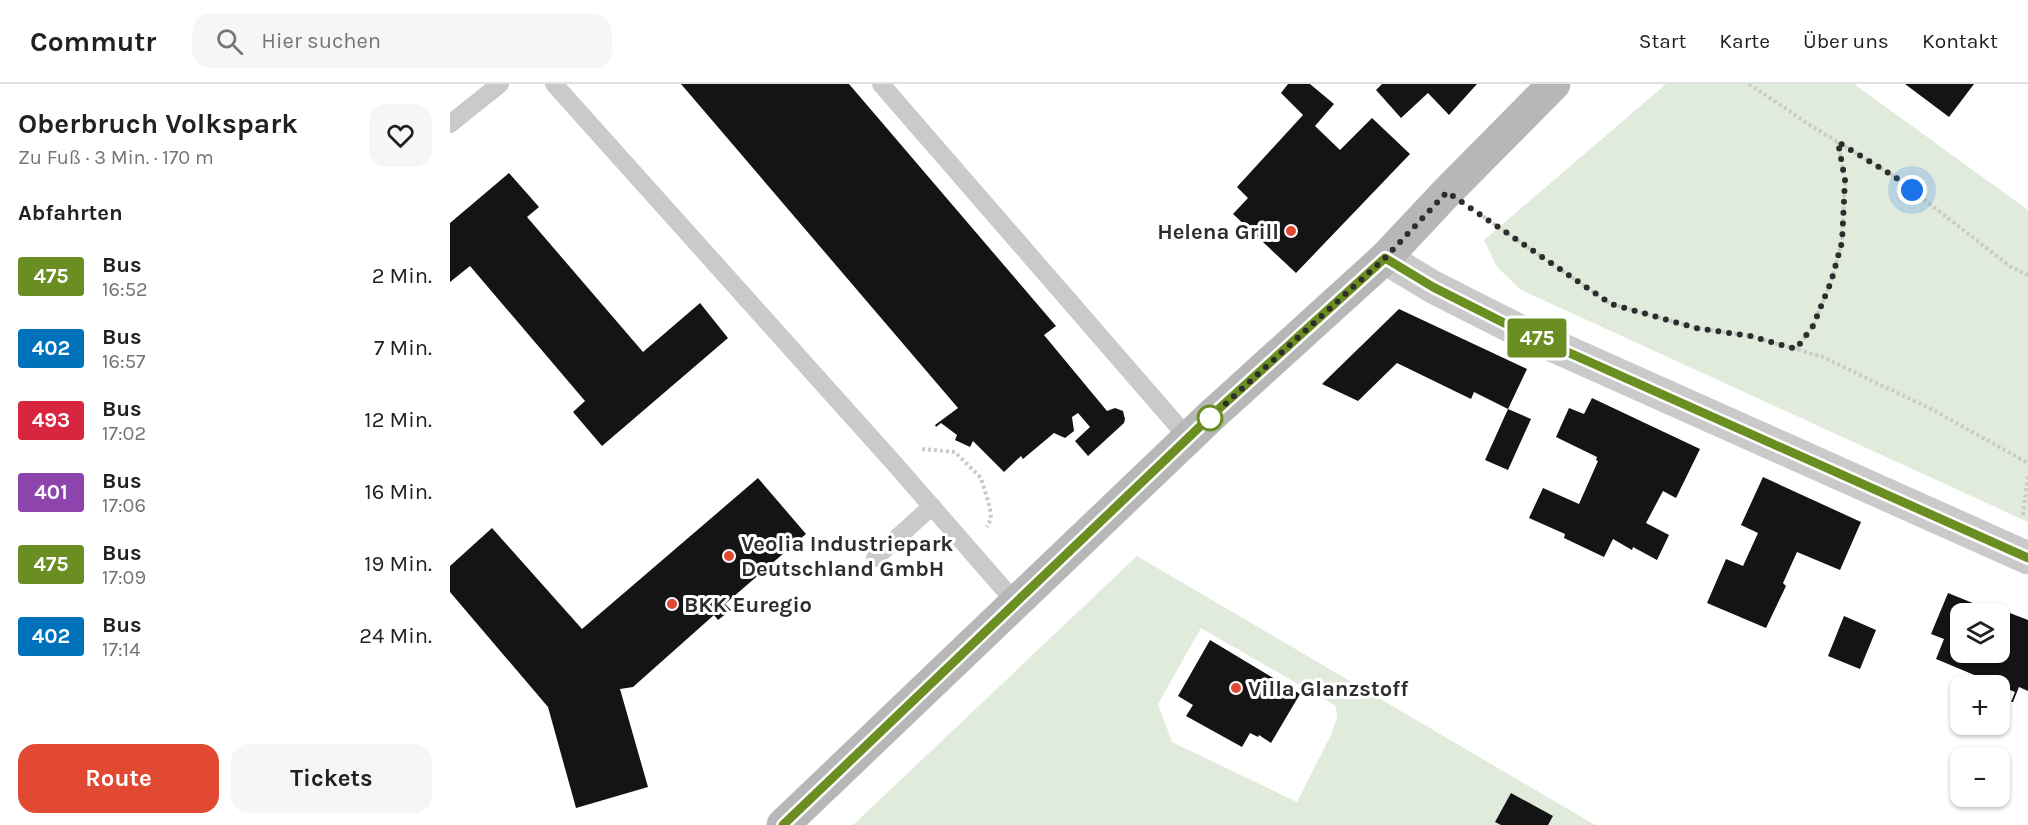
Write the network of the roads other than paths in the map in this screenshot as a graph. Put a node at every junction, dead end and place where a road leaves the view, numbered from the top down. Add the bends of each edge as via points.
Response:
1 (500, 84) edge
2 (554, 84) edge
3 (880, 84) edge
4 (1554, 84) edge
5 (450, 124) edge
6 (1385, 258) junction
7 (1189, 439) junction
8 (932, 506) junction
9 (875, 558) dead end
10 (2028, 558) edge
11 (1017, 603) junction
12 (783, 825) edge

1 - 5 lane
2 - 8 lane
3 - 7 lane
4 - 6 street
6 - 7 street
6 - 10 street via 1516,329
7 - 11 street
8 - 9 lane
8 - 11 lane
11 - 12 street

